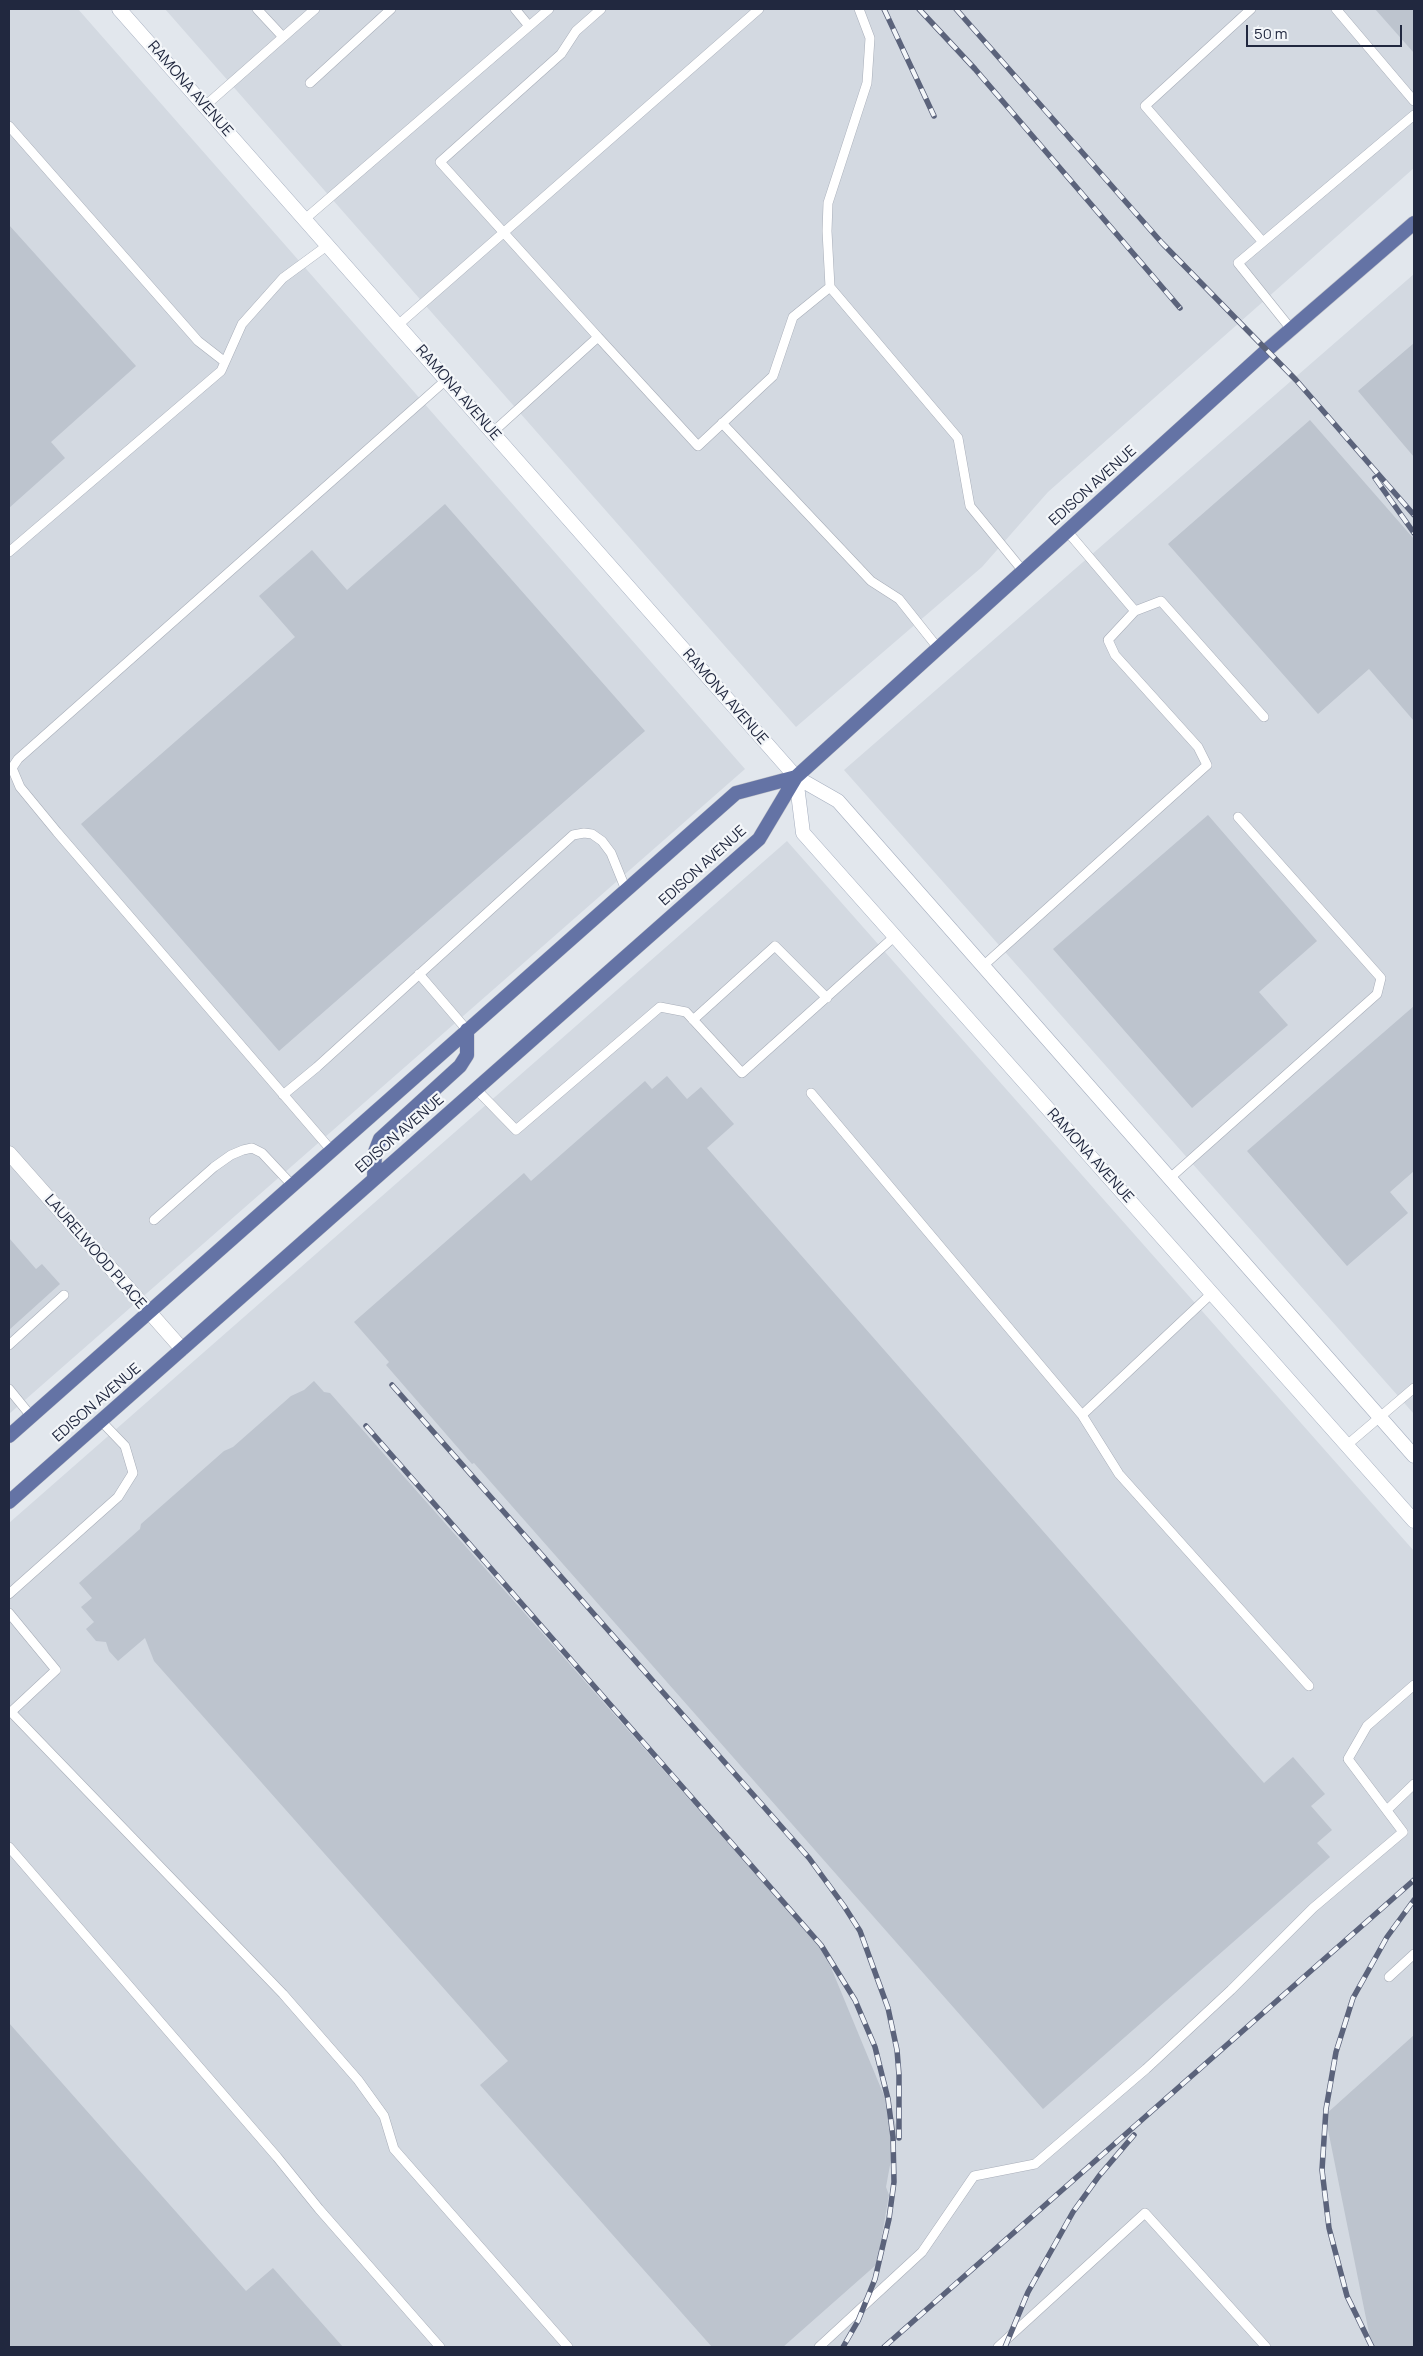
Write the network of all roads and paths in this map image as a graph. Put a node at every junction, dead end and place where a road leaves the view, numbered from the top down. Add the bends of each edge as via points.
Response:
1 (119, 9) edge
2 (257, 9) edge
3 (315, 9) edge
4 (391, 9) edge
5 (514, 9) edge
6 (549, 9) edge
7 (601, 9) edge
8 (759, 9) edge
9 (859, 9) edge
10 (1251, 9) edge
11 (1336, 9) edge
12 (529, 26) junction
13 (283, 37) junction
14 (310, 83) dead end
15 (1414, 101) edge
16 (205, 106) junction
17 (1414, 115) edge
18 (9, 126) edge
19 (305, 219) junction
20 (1414, 223) edge
21 (502, 233) junction
22 (1262, 241) junction
23 (328, 245) junction
24 (830, 287) junction
25 (398, 325) junction
26 (1291, 329) junction
27 (598, 338) junction
28 (225, 362) junction
29 (446, 380) junction
30 (722, 423) junction
31 (492, 432) junction
32 (1067, 531) junction
33 (9, 552) edge
34 (1023, 572) junction
35 (1135, 611) junction
36 (938, 648) junction
37 (1264, 717) dead end
38 (796, 777) junction
39 (1238, 817) dead end
40 (626, 890) junction
41 (895, 936) junction
42 (983, 966) junction
43 (419, 974) junction
44 (827, 998) junction
45 (693, 1020) junction
46 (467, 1030) junction
47 (476, 1089) junction
48 (811, 1093) dead end
49 (283, 1095) junction
50 (332, 1151) junction
51 (9, 1153) edge
52 (1170, 1178) junction
53 (374, 1179) junction
54 (292, 1185) junction
55 (154, 1220) dead end
56 (1212, 1293) junction
57 (64, 1295) dead end
58 (149, 1313) junction
59 (9, 1345) edge
60 (182, 1350) junction
61 (1414, 1388) edge
62 (9, 1389) edge
63 (1082, 1415) junction
64 (31, 1416) junction
65 (1381, 1418) junction
66 (101, 1421) junction
67 (9, 1436) edge
68 (1347, 1445) junction
69 (1414, 1456) edge
70 (9, 1502) edge
71 (1414, 1521) edge
72 (9, 1594) edge
73 (9, 1613) edge
74 (1414, 1685) edge
75 (1309, 1686) dead end
76 (10, 1712) edge
77 (1414, 1784) edge
78 (1387, 1810) junction
79 (9, 1847) edge
80 (1414, 1954) edge
81 (1389, 1977) dead end
82 (440, 2347) edge
83 (568, 2347) edge
84 (820, 2347) edge
85 (998, 2347) edge
86 (1266, 2347) edge

1 - 16 main road, RAMONA AVENUE
2 - 13 lane
3 - 13 lane
4 - 14 lane
5 - 12 lane
6 - 12 lane
7 - 21 lane via 576,31 561,54 440,162
8 - 21 lane
9 - 24 lane via 870,38 867,83 828,203
10 - 22 lane via 1145,106
11 - 15 lane
12 - 19 lane
13 - 16 lane
16 - 19 main road, RAMONA AVENUE
17 - 22 lane
18 - 28 lane via 198,341
19 - 23 main road, RAMONA AVENUE
20 - 26 main road, EDISON AVENUE
21 - 25 lane
21 - 27 lane
22 - 26 lane via 1238,262
23 - 25 main road, RAMONA AVENUE
23 - 28 lane via 283,278 242,324
24 - 30 lane via 793,317 773,376
24 - 34 lane via 958,438 970,506
25 - 29 main road, RAMONA AVENUE
26 - 32 main road, EDISON AVENUE
27 - 30 lane via 698,446
27 - 31 lane
28 - 33 lane via 221,371
29 - 31 main road, RAMONA AVENUE
29 - 49 lane via 18,759 12,768 20,787 57,832
30 - 36 lane via 871,581 899,599
31 - 38 main road, RAMONA AVENUE
32 - 34 main road, EDISON AVENUE
32 - 35 lane
34 - 36 main road, EDISON AVENUE
35 - 37 lane via 1160,601
35 - 42 lane via 1108,640 1115,655 1198,747 1207,765
36 - 38 main road, EDISON AVENUE
38 - 40 main road, EDISON AVENUE via 736,793
38 - 41 main road, RAMONA AVENUE via 803,833
38 - 42 main road, RAMONA AVENUE via 838,801
38 - 47 main road, EDISON AVENUE via 759,839
39 - 52 lane via 1381,978 1377,994
40 - 43 lane via 611,853 602,841 592,834 574,835
40 - 46 main road, EDISON AVENUE
41 - 44 lane
41 - 56 main road, RAMONA AVENUE
42 - 52 main road, RAMONA AVENUE
43 - 46 lane
43 - 49 lane
44 - 45 lane via 775,946
44 - 45 lane via 742,1073
45 - 47 lane via 686,1012 660,1007 516,1130
46 - 50 main road, EDISON AVENUE
46 - 53 main road via 467,1055 460,1066 380,1139 375,1152
47 - 53 main road, EDISON AVENUE
48 - 63 lane
49 - 50 lane
50 - 54 main road, EDISON AVENUE
51 - 58 main road, LAURELWOOD PLACE
52 - 65 main road, RAMONA AVENUE
53 - 60 main road, EDISON AVENUE
54 - 55 lane via 262,1153 252,1148 243,1150 231,1154
54 - 58 main road, EDISON AVENUE
56 - 63 lane
56 - 68 main road, RAMONA AVENUE
57 - 59 lane
58 - 60 main road, LAURELWOOD PLACE
58 - 64 main road, EDISON AVENUE
60 - 66 main road, EDISON AVENUE
61 - 65 lane
62 - 64 lane
63 - 75 lane via 1119,1474
64 - 67 main road, EDISON AVENUE
65 - 68 lane
65 - 69 main road, RAMONA AVENUE
66 - 70 main road, EDISON AVENUE
66 - 72 lane via 125,1446 133,1473 118,1497
68 - 71 main road, RAMONA AVENUE
73 - 76 lane via 56,1670
74 - 78 lane via 1367,1726 1348,1759
76 - 83 lane via 283,1994 358,2080 384,2116 394,2149
77 - 78 lane
78 - 84 lane via 1403,1832 1313,1908 1146,2069 1035,2164 974,2176 922,2252
79 - 82 lane
80 - 81 lane
85 - 86 lane via 1145,2213

